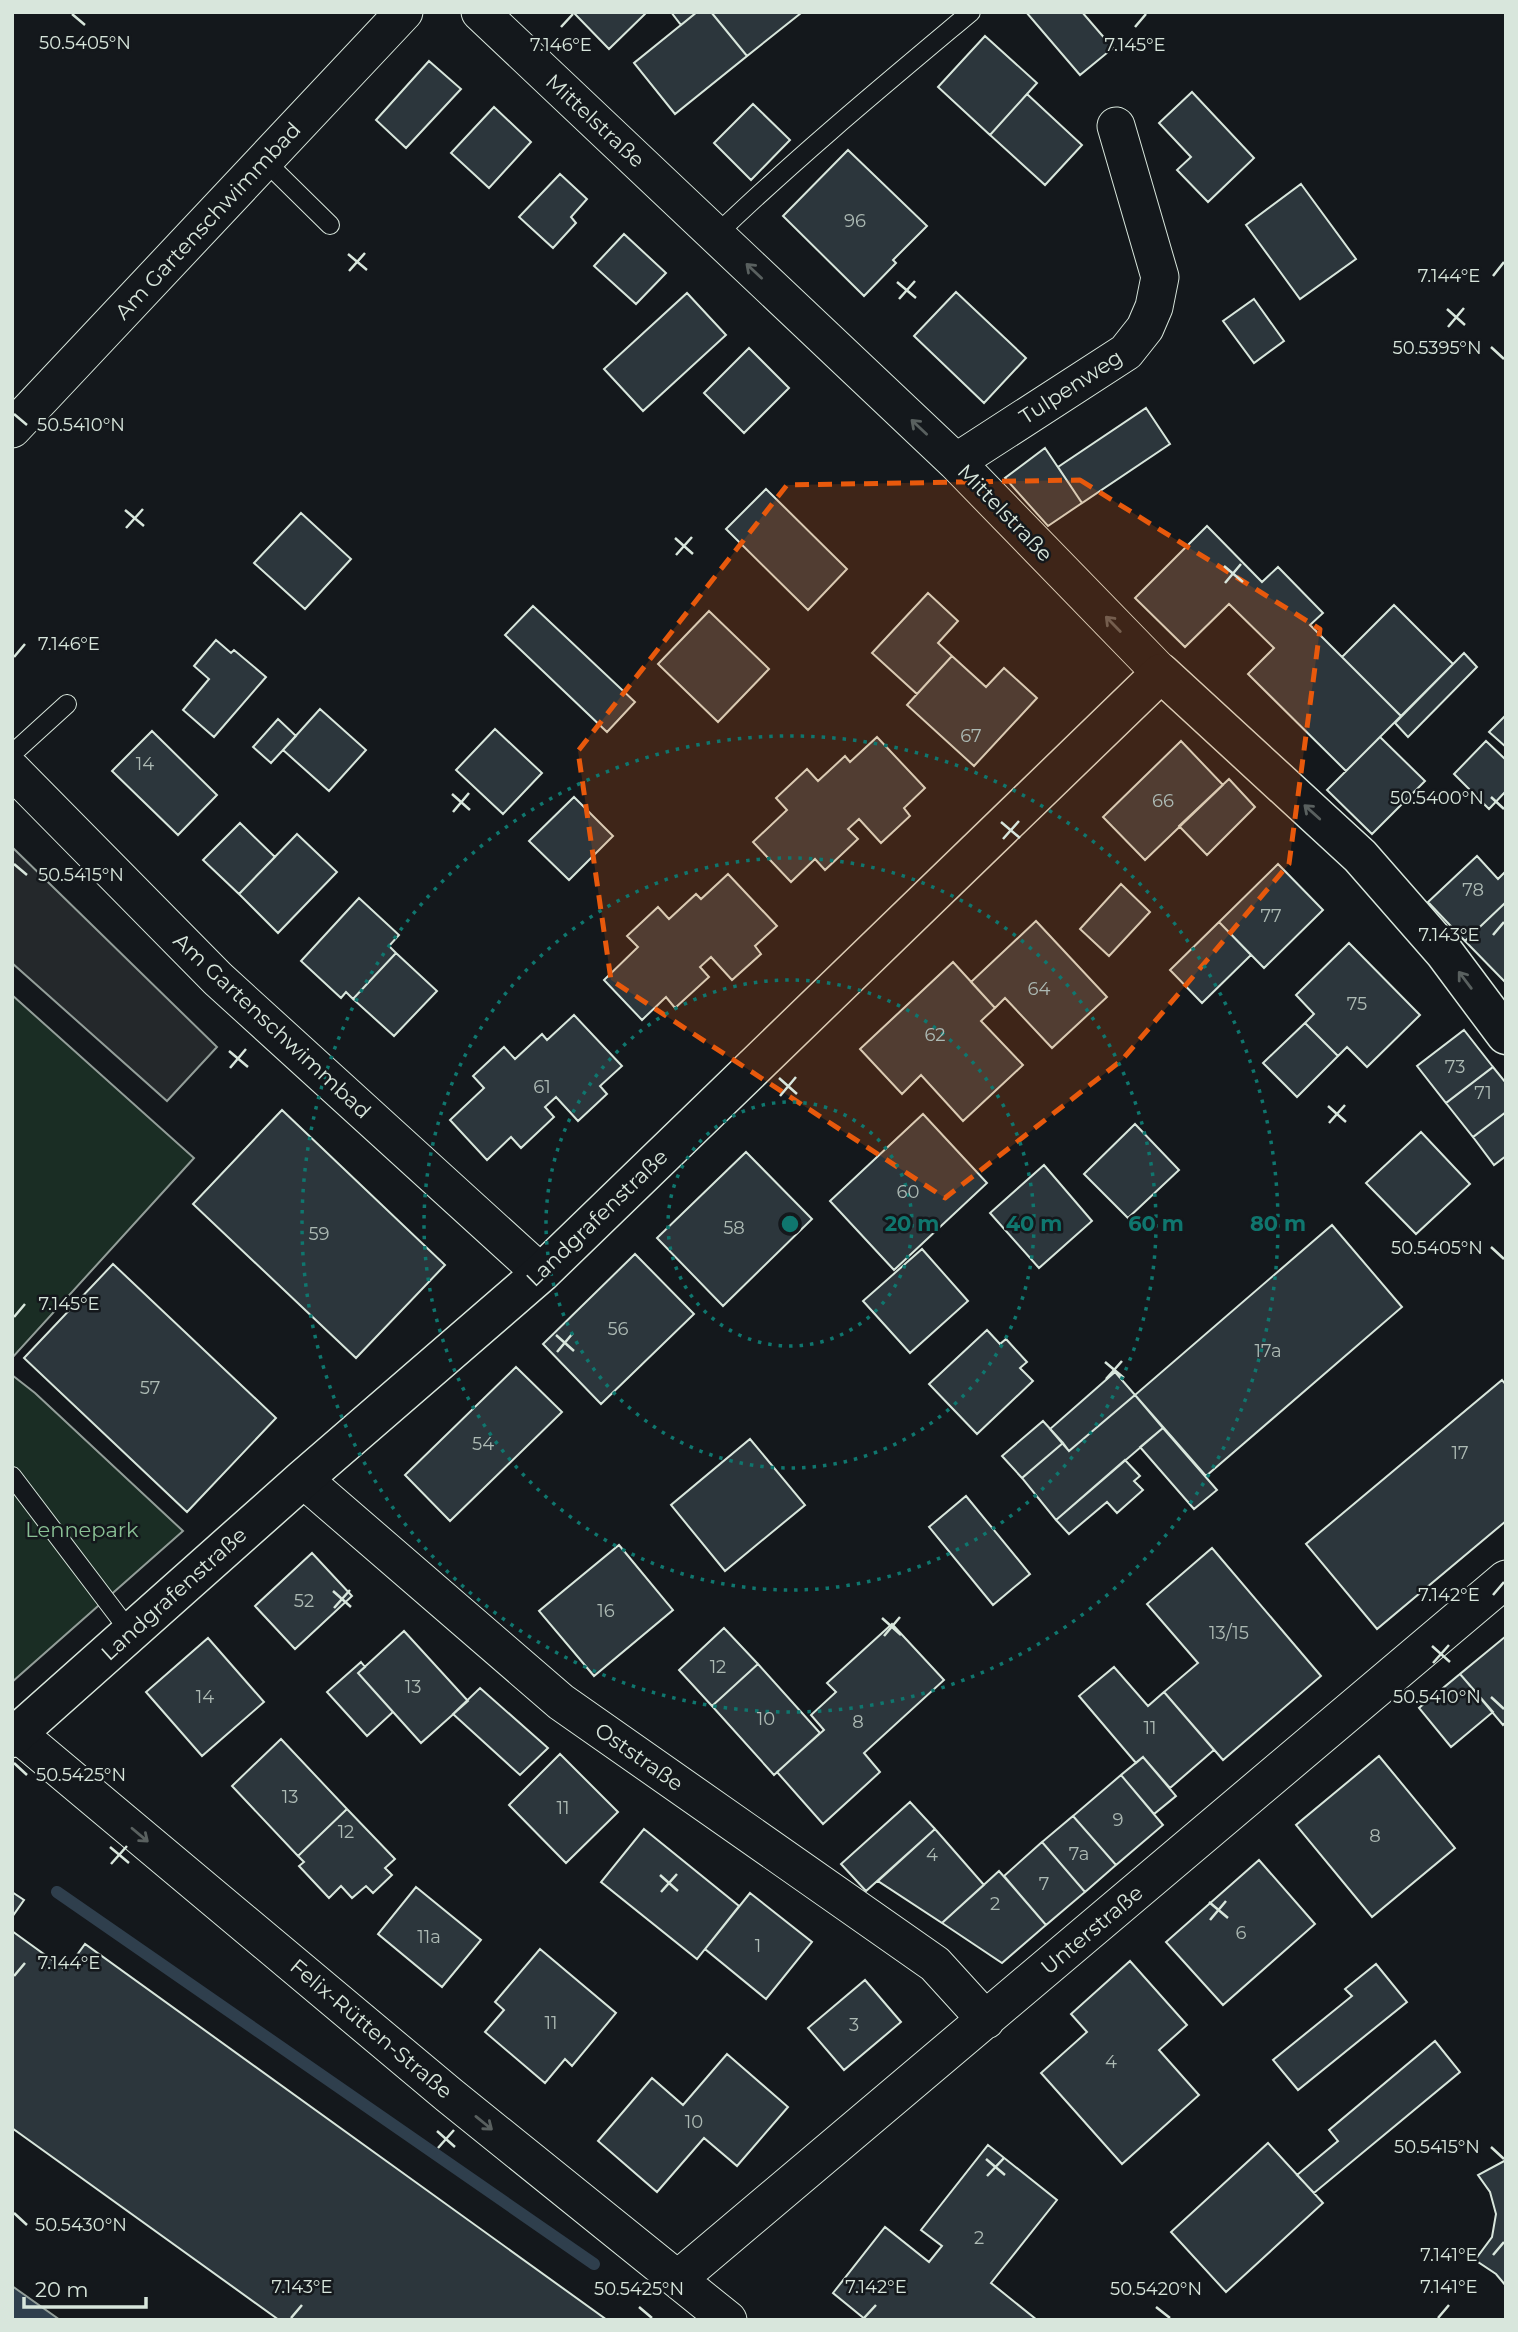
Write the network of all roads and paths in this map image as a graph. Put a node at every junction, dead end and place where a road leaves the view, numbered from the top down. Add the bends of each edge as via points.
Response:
1 (404, 12) edge
2 (480, 12) edge
3 (971, 12) edge
4 (1116, 126) dead end
5 (265, 161) junction
6 (330, 225) dead end
7 (716, 236) junction
8 (12, 429) edge
9 (956, 462) junction
10 (1161, 673) junction
11 (67, 704) dead end
12 (12, 754) edge
13 (12, 770) edge
14 (1506, 1035) edge
15 (541, 1273) junction
16 (12, 1476) edge
17 (303, 1479) junction
18 (1498, 1591) edge
19 (131, 1633) junction
20 (15, 1736) edge
21 (986, 2020) junction
22 (678, 2279) junction
23 (728, 2320) edge

1 - 5 street, Am Gartenschwimmbad
2 - 7 street, Mittelstraße
3 - 7 lane via 764,189
4 - 9 street, Tulpenweg via 1160,277 1144,328 1126,352
5 - 6 lane
5 - 8 street, Am Gartenschwimmbad
9 -> 7 street, Mittelstraße
10 -> 9 street, Mittelstraße
14 -> 10 street, Mittelstraße via 1444,952 1360,856
10 - 15 street, Landgrafenstraße
11 - 12 lane
13 - 15 street, Am Gartenschwimmbad via 218,979
15 - 17 street, Landgrafenstraße
16 - 19 lane
17 - 19 street, Landgrafenstraße
17 - 21 street, Oststraße via 561,1702 935,1964
18 - 21 street, Unterstraße
19 - 20 street, Landgrafenstraße
20 -> 22 street, Felix-Rütten-Straße via 88,1791 449,2095
21 - 22 street, Unterstraße
22 - 23 street, Felix-Rütten-Straße

